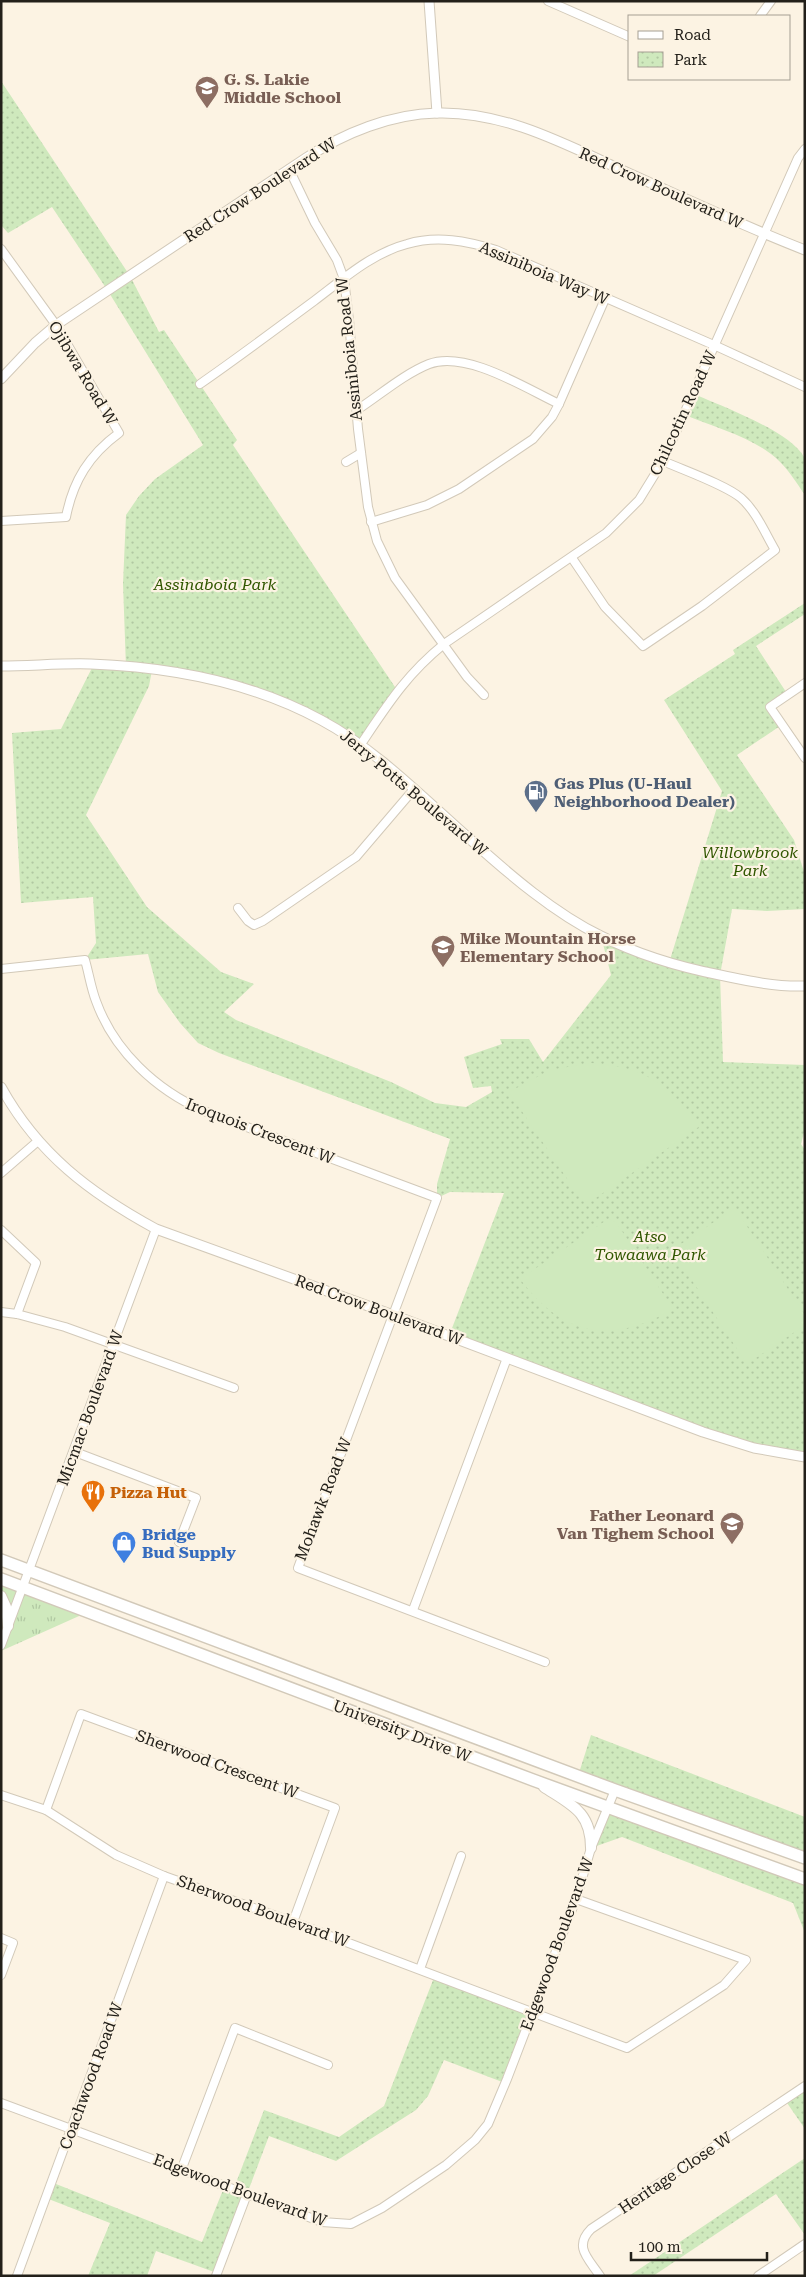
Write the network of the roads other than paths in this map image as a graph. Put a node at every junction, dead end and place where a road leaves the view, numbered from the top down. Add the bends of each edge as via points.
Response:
1 (429, 1) edge
2 (548, 1) edge
3 (771, 1) edge
4 (761, 15) edge
5 (628, 36) edge
6 (436, 113) junction
7 (805, 149) edge
8 (288, 169) junction
9 (763, 233) junction
10 (1, 249) edge
11 (805, 250) edge
12 (344, 279) junction
13 (605, 299) junction
14 (56, 326) junction
15 (716, 346) junction
16 (1, 379) edge
17 (200, 384) dead end
18 (805, 387) edge
19 (559, 404) junction
20 (357, 410) junction
21 (361, 453) junction
22 (663, 461) junction
23 (346, 462) dead end
24 (1, 521) edge
25 (371, 522) junction
26 (572, 558) junction
27 (444, 644) junction
28 (1, 666) edge
29 (805, 683) edge
30 (484, 695) dead end
31 (361, 744) junction
32 (805, 758) edge
33 (414, 789) junction
34 (238, 908) dead end
35 (1, 969) edge
36 (805, 986) edge
37 (1, 1087) edge
38 (38, 1141) junction
39 (1, 1173) edge
40 (156, 1229) junction
41 (1, 1230) edge
42 (1, 1312) edge
43 (17, 1314) junction
44 (393, 1314) junction
45 (114, 1344) junction
46 (507, 1358) junction
47 (234, 1388) dead end
48 (74, 1452) junction
49 (805, 1457) edge
50 (179, 1542) dead end
51 (1, 1560) edge
52 (29, 1570) junction
53 (1, 1579) edge
54 (23, 1587) junction
55 (1, 1596) edge
56 (413, 1610) junction
57 (8, 1626) junction
58 (1, 1645) edge
59 (545, 1662) dead end
60 (533, 1780) junction
61 (615, 1790) junction
62 (1, 1795) edge
63 (608, 1808) junction
64 (46, 1810) junction
65 (591, 1848) junction
66 (461, 1856) dead end
67 (805, 1858) edge
68 (164, 1876) junction
69 (805, 1879) edge
70 (576, 1899) junction
71 (293, 1922) junction
72 (1, 1938) edge
73 (420, 1969) junction
74 (1, 1975) edge
75 (533, 2012) junction
76 (328, 2065) dead end
77 (805, 2086) edge
78 (1, 2103) edge
79 (71, 2129) junction
80 (182, 2168) junction
81 (247, 2194) junction
82 (803, 2249) edge
83 (17, 2276) edge
84 (216, 2276) edge
85 (600, 2276) edge
86 (758, 2276) edge

1 - 6 street
2 - 5 street
3 - 4 street
6 - 8 street, Red Crow Boulevard W via 398,118 349,134
6 - 9 street, Red Crow Boulevard W via 489,118 534,131
7 - 9 street, Chilcotin Road W
8 - 12 street, Assiniboia Road W
8 - 14 street, Red Crow Boulevard W
9 - 11 street, Red Crow Boulevard W
9 - 15 street, Chilcotin Road W
10 - 14 street, Ojibwa Road W
12 - 13 street, Assiniboia Way W via 387,251 406,244 423,240 458,240 496,250
12 - 17 street, Assiniboia Way W
12 - 20 street, Assiniboia Road W
13 - 15 street, Assiniboia Way W
13 - 19 street
14 - 16 street, Red Crow Boulevard W via 34,343
14 - 24 street, Ojibwa Road W via 119,433 88,461 76,481 66,517
15 - 18 street, Assiniboia Way W
15 - 22 street, Chilcotin Road W
19 - 20 street via 456,361 430,364
19 - 25 street via 533,439 460,489 418,508
20 - 21 street, Assiniboia Road W
21 - 23 street
21 - 25 street, Assiniboia Road W
22 - 26 street, Chilcotin Road W via 639,500 606,533
22 - 26 street via 741,498 775,550 643,646 605,607
25 - 27 street, Assiniboia Road W via 395,578
26 - 27 street, Chilcotin Road W
27 - 30 street, Assiniboia Road W
27 - 31 street, Chilcotin Road W via 405,680
28 - 31 street, Jerry Potts Boulevard W via 91,664 214,678 287,703
29 - 32 street via 770,707
31 - 33 street, Jerry Potts Boulevard W
33 - 34 street via 356,858 263,921 254,925
33 - 36 street, Jerry Potts Boulevard W via 510,873 601,936 644,955 687,968 758,983
35 - 44 street, Iroquois Crescent W via 85,960 96,1001 106,1021 149,1078 168,1092 204,1111 437,1198
37 - 38 street, Red Crow Boulevard W
38 - 39 street
38 - 40 street, Red Crow Boulevard W via 99,1196
40 - 44 street, Red Crow Boulevard W
40 - 45 street, Micmac Boulevard W
41 - 43 street via 36,1263
42 - 43 street
43 - 45 street via 65,1326
44 - 46 street, Red Crow Boulevard W
44 - 56 street, Mohawk Road W via 298,1568
45 - 47 street
45 - 48 street, Micmac Boulevard W
46 - 49 street, Red Crow Boulevard W via 730,1442
46 - 56 street
48 - 50 street via 196,1498
48 - 52 street, Micmac Boulevard W
51 - 52 main road, University Drive W
52 - 54 street, Micmac Boulevard W
52 - 61 main road, University Drive W
53 - 54 main road, University Drive W
54 - 57 street, Micmac Boulevard W
54 - 60 main road, University Drive W
55 - 57 main road
56 - 59 street, Mohawk Road W
57 - 58 street, Micmac Boulevard W
60 - 63 main road, University Drive W
60 - 65 main road via 584,1816 591,1831
61 - 63 street, Edgewood Boulevard W
61 - 67 main road, University Drive W
62 - 64 street, Sherwood Boulevard W
63 - 65 street, Edgewood Boulevard W
63 - 69 main road, University Drive W
64 - 68 street, Sherwood Boulevard W via 116,1855
64 - 71 street, Sherwood Crescent W via 81,1714 335,1808
65 - 70 street, Edgewood Boulevard W
66 - 73 street
68 - 71 street, Sherwood Boulevard W
68 - 79 street, Coachwood Road W
70 - 75 street, Edgewood Boulevard W
70 - 75 street, Sherwood Boulevard W via 746,1960 724,1986 627,2048
71 - 73 street, Sherwood Boulevard W
72 - 74 street via 13,1943
73 - 75 street, Sherwood Boulevard W
75 - 81 street, Edgewood Boulevard W via 488,2124 446,2165 382,2208 350,2224 336,2224 322,2222
76 - 80 street via 235,2028
77 - 85 street, Heritage Close W via 591,2229 582,2240 582,2246
78 - 79 street, Edgewood Boulevard W
79 - 80 street, Edgewood Boulevard W
79 - 83 street, Coachwood Road W
80 - 81 street, Edgewood Boulevard W
81 - 84 street
82 - 86 street

